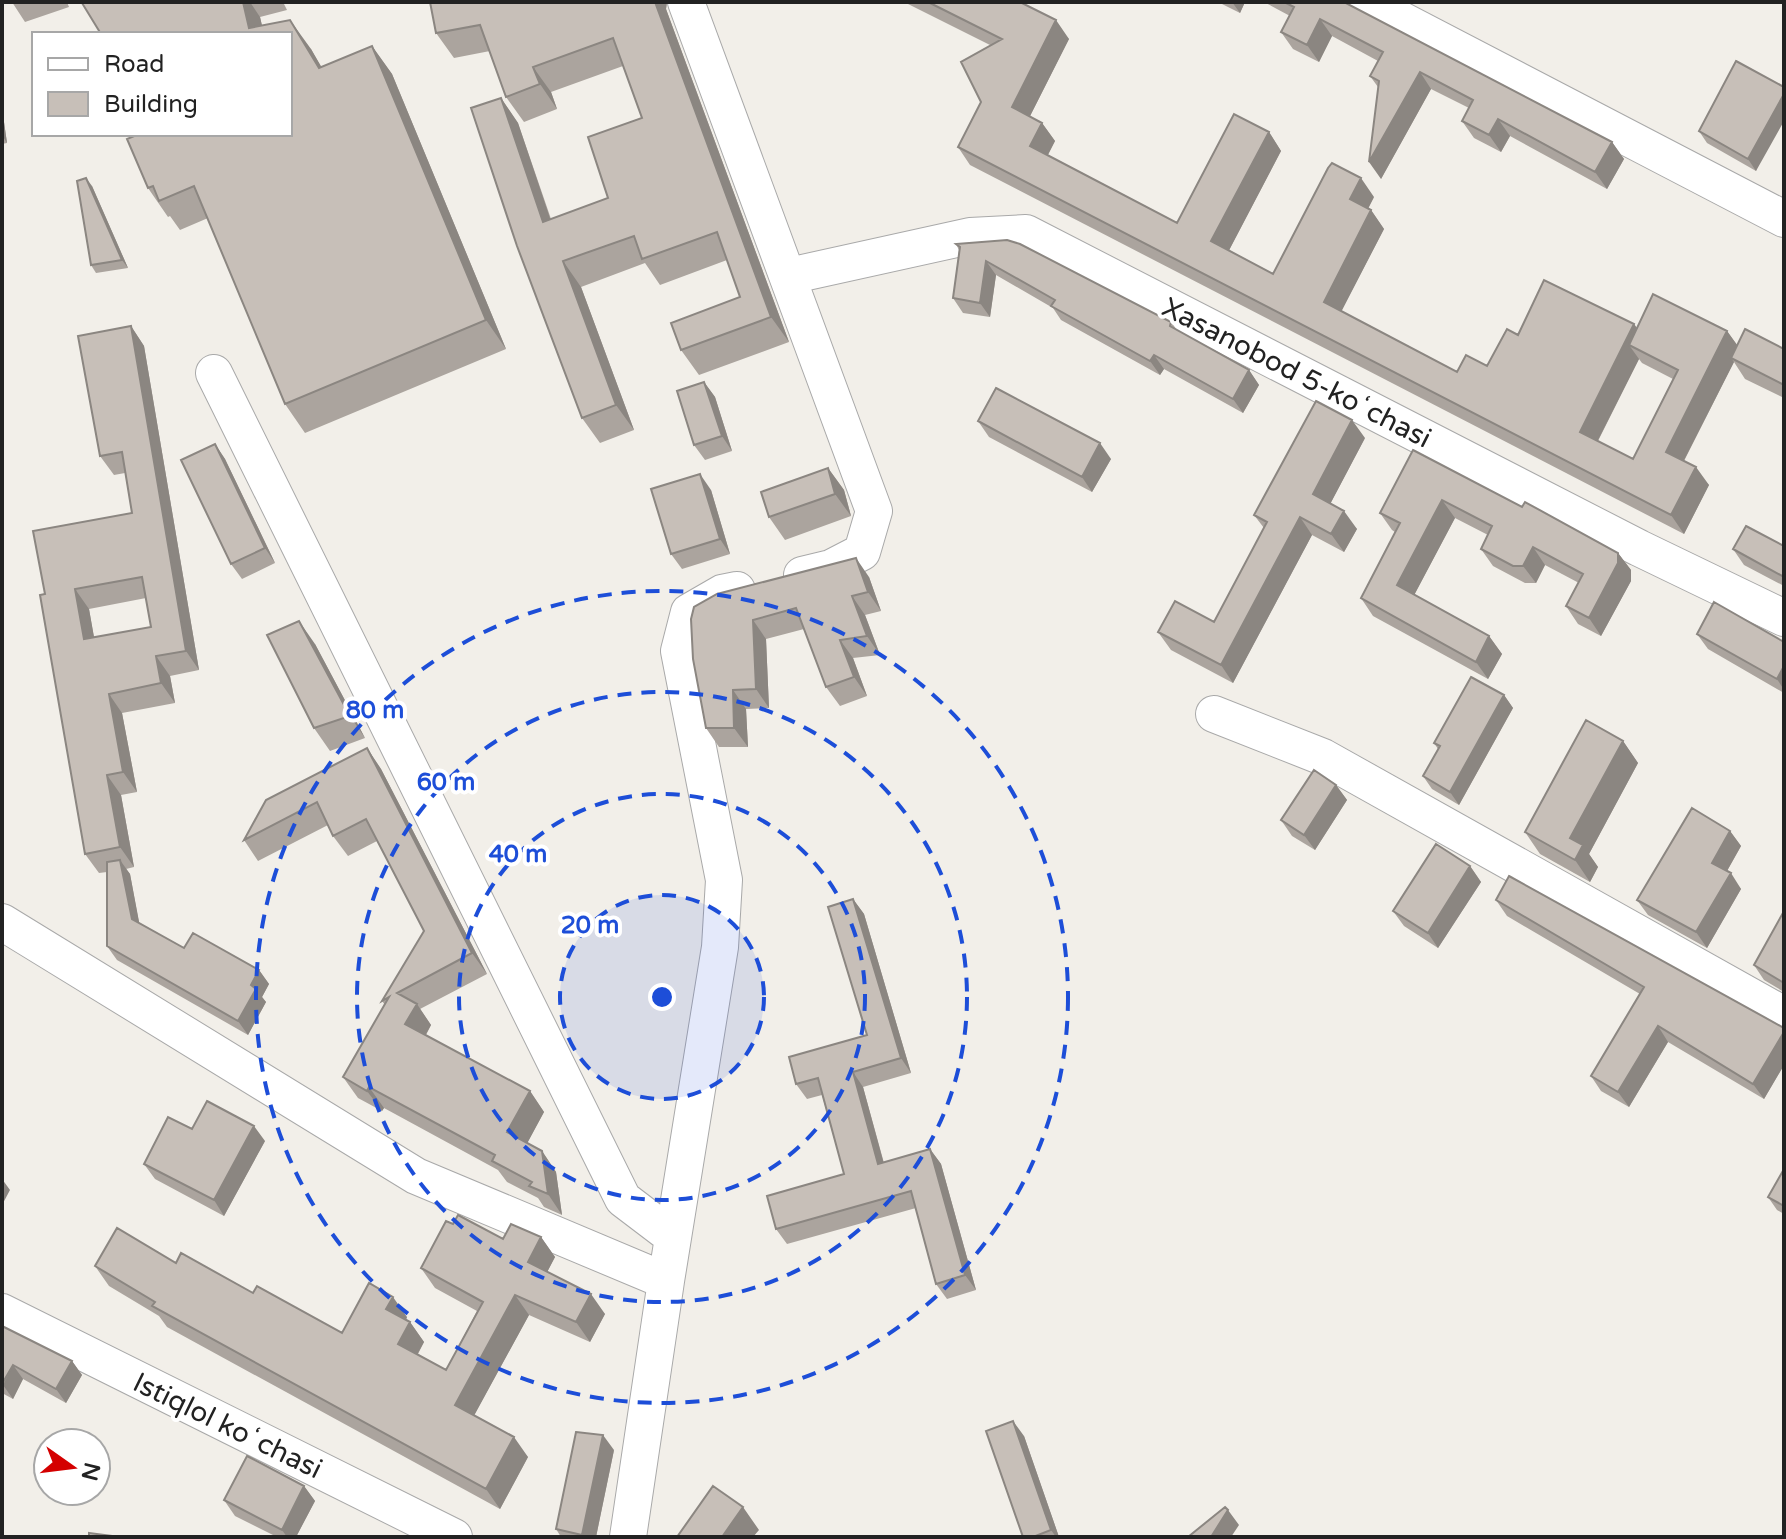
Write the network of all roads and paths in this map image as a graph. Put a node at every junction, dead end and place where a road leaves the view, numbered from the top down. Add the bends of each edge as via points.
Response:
1 (686, 2) edge
2 (1367, 2) edge
3 (1784, 219) edge
4 (789, 276) junction
5 (214, 373) dead end
6 (1784, 618) edge
7 (1214, 714) dead end
8 (2, 922) edge
9 (1784, 1015) edge
10 (673, 1237) junction
11 (666, 1281) junction
12 (2, 1312) edge
13 (454, 1537) edge
14 (628, 1537) edge

1 - 4 street
2 - 3 street
4 - 6 street, Xasanobod 5-koʻchasi via 970,236 1026,233
4 - 10 street via 874,511 862,552 851,559 722,593 689,612 679,651 724,880 720,947
5 - 10 street via 623,1199
7 - 9 street via 1323,757
8 - 11 street via 416,1176
10 - 11 street
11 - 14 street
12 - 13 street, Istiqlol koʻchasi

